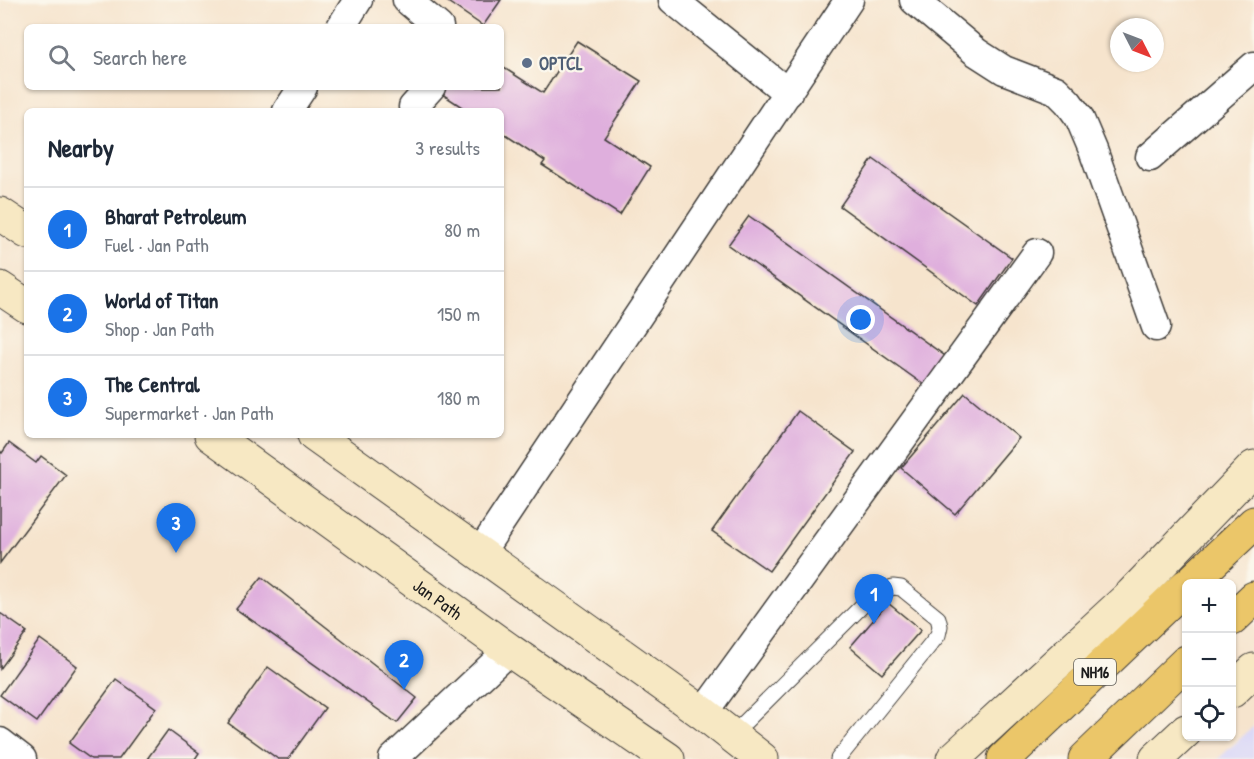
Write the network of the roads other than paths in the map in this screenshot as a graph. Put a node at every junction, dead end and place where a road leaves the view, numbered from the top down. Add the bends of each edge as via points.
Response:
1 (358, 0) edge
2 (407, 0) edge
3 (673, 0) edge
4 (849, 0) edge
5 (914, 0) edge
6 (343, 24) edge
7 (435, 24) edge
8 (1254, 66) edge
9 (301, 90) edge
10 (788, 93) junction
11 (289, 108) edge
12 (1150, 158) dead end
13 (0, 213) edge
14 (24, 230) edge
15 (1037, 253) dead end
16 (0, 288) edge
17 (24, 304) edge
18 (1156, 327) dead end
19 (215, 438) edge
20 (318, 438) edge
21 (1254, 468) edge
22 (1254, 522) edge
23 (480, 553) junction
24 (1194, 579) edge
25 (1182, 591) edge
26 (1254, 597) edge
27 (1236, 615) edge
28 (509, 650) junction
29 (1182, 666) edge
30 (703, 713) junction
31 (732, 735) junction
32 (1182, 735) edge
33 (0, 742) edge
34 (763, 758) edge
35 (22, 759) edge
36 (393, 759) edge
37 (668, 759) edge
38 (838, 759) edge
39 (953, 759) edge
40 (1004, 759) edge
41 (1085, 759) edge
42 (1156, 759) edge

1 - 6 street
2 - 7 street
3 - 10 street
4 - 10 street
5 - 18 street via 976,52 1004,70 1056,90 1068,102 1094,150
8 - 12 street
9 - 11 street
10 - 23 street
13 - 14 main road
15 - 30 street
16 - 17 main road
19 - 28 main road, Jan Path
20 - 23 main road
21 - 39 main road via 1131,596
22 - 24 highway, NH16
23 - 30 main road
25 - 40 highway, NH16
26 - 27 highway
28 - 36 street
28 - 37 main road, Jan Path
29 - 41 highway
30 - 31 main road
31 - 34 main road
31 - 38 lane via 873,595 901,588 938,618 938,634
32 - 42 main road
33 - 35 street

